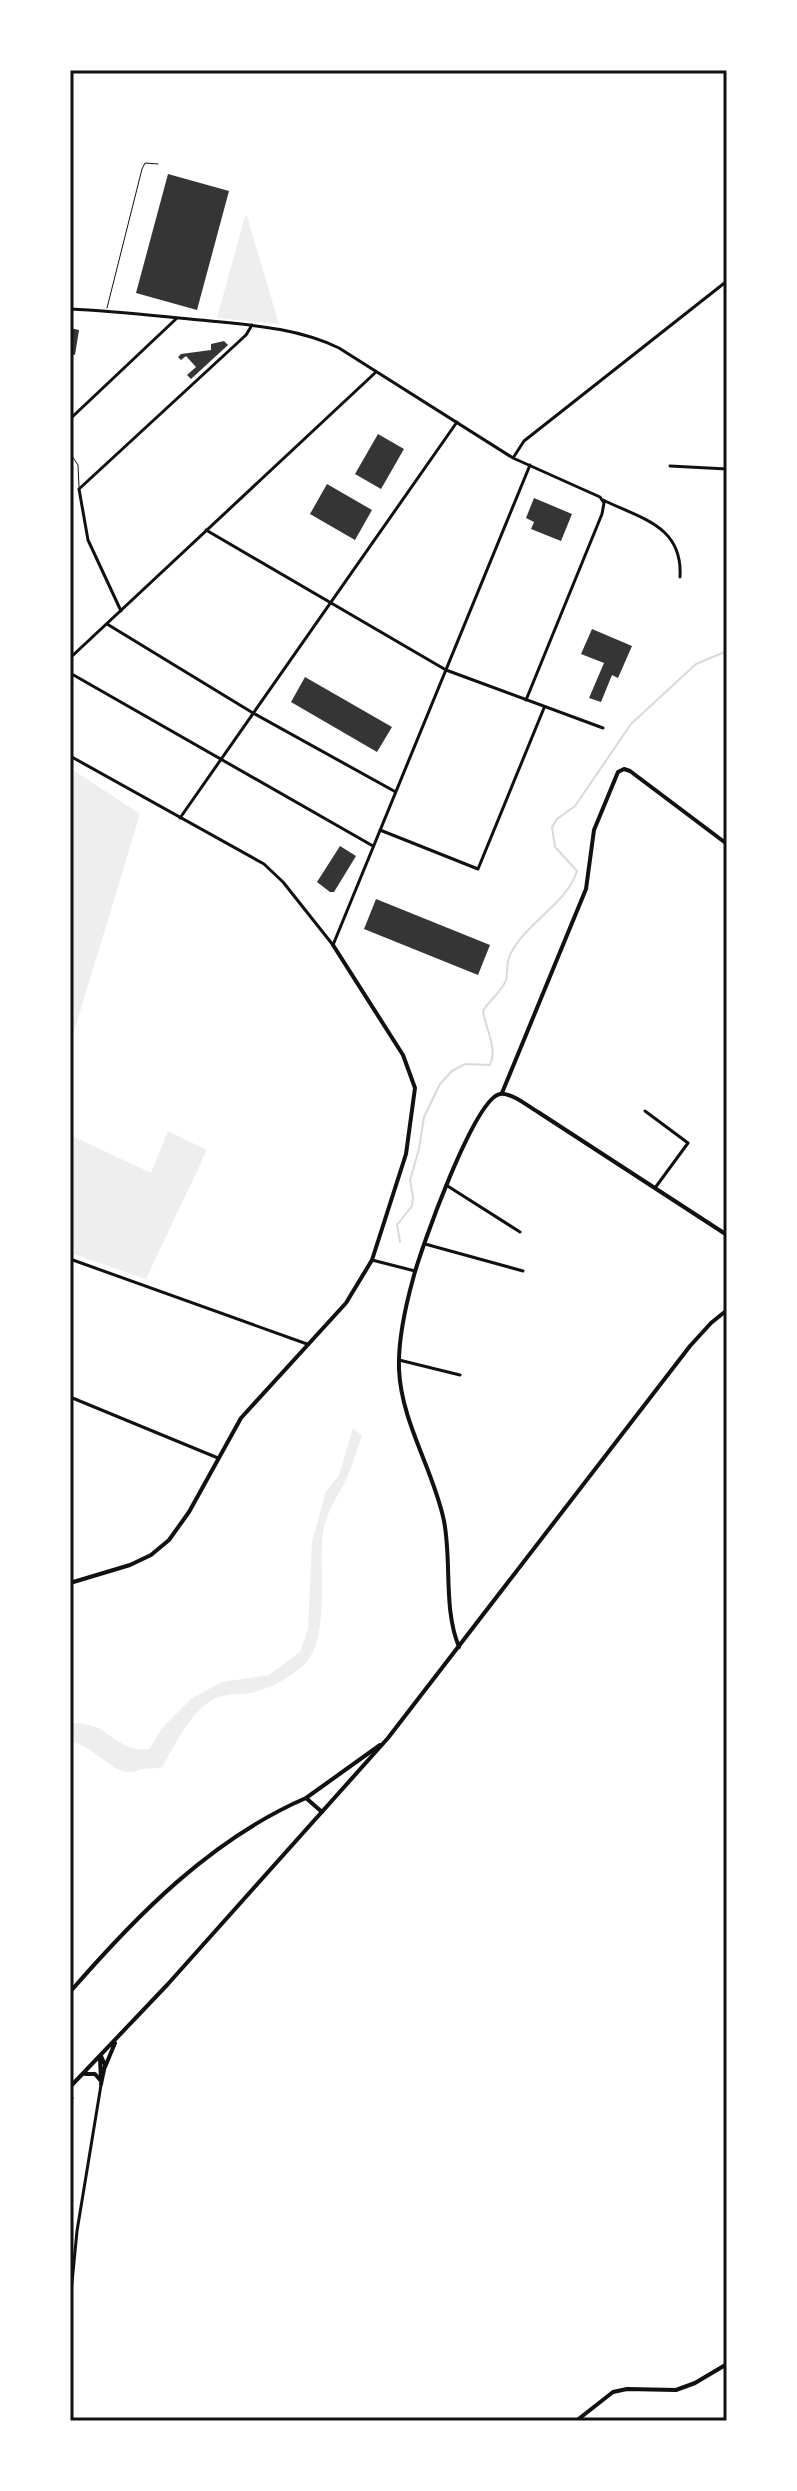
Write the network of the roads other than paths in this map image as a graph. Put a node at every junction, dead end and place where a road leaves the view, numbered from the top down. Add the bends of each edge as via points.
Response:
1 (158, 164) dead end
2 (727, 281) edge
3 (70, 309) edge
4 (106, 311) junction
5 (177, 318) junction
6 (252, 325) junction
7 (376, 372) junction
8 (70, 419) edge
9 (457, 422) junction
10 (70, 453) edge
11 (513, 458) junction
12 (530, 465) junction
13 (670, 466) dead end
14 (727, 469) edge
15 (79, 489) junction
16 (603, 500) junction
17 (206, 530) junction
18 (680, 577) dead end
19 (329, 604) junction
20 (121, 611) junction
21 (107, 624) junction
22 (70, 658) edge
23 (446, 670) junction
24 (70, 673) edge
25 (526, 700) junction
26 (544, 708) junction
27 (253, 713) junction
28 (603, 728) dead end
29 (70, 756) edge
30 (221, 760) junction
31 (396, 792) junction
32 (180, 818) junction
33 (380, 830) junction
34 (727, 844) edge
35 (373, 846) junction
36 (333, 945) junction
37 (501, 1094) junction
38 (645, 1111) dead end
39 (445, 1184) junction
40 (655, 1188) junction
41 (520, 1232) dead end
42 (727, 1235) edge
43 (425, 1244) junction
44 (70, 1259) edge
45 (372, 1260) junction
46 (415, 1271) junction
47 (523, 1271) dead end
48 (727, 1310) edge
49 (307, 1344) junction
50 (399, 1360) junction
51 (460, 1375) dead end
52 (70, 1397) edge
53 (218, 1458) junction
54 (70, 1583) edge
55 (459, 1647) junction
56 (383, 1744) junction
57 (306, 1798) junction
58 (322, 1812) junction
59 (70, 1992) edge
60 (117, 2039) junction
61 (100, 2057) junction
62 (105, 2067) junction
63 (83, 2074) junction
64 (101, 2084) junction
65 (70, 2090) edge
66 (70, 2102) edge
67 (70, 2303) edge
68 (727, 2364) edge
69 (576, 2421) edge

1 - 4 lane via 145,163 142,169
2 - 11 street via 524,441
3 - 4 street
4 - 5 street
5 - 6 street
5 - 8 street
6 - 7 street via 321,339
6 - 15 street
7 - 9 street
7 - 17 street
9 - 11 street
9 - 19 street
10 - 15 lane via 78,465
11 - 12 street
12 - 16 street
12 - 23 street
13 - 14 street
15 - 20 street via 88,540
16 - 18 street via 655,525 675,542
16 - 25 street via 602,514
17 - 19 street
17 - 20 street
19 - 23 street
19 - 27 street
20 - 21 street
21 - 22 street
21 - 27 street
23 - 25 street
23 - 31 street
24 - 30 street
25 - 26 street
26 - 28 street
26 - 33 street via 478,869
27 - 30 street
27 - 31 street
29 - 32 street
30 - 32 street
30 - 35 street
31 - 33 street
32 - 36 street via 268,867
33 - 35 street
34 - 37 street via 630,771 618,772 593,834 586,889
35 - 36 street
36 - 45 street via 403,1055 415,1091 406,1154
37 - 39 street via 483,1112
37 - 40 street
38 - 40 street via 688,1143
39 - 41 street
39 - 43 street
40 - 42 street
43 - 46 street
43 - 47 street
44 - 49 street
45 - 46 street
45 - 49 street via 349,1299
46 - 50 street
48 - 55 street via 694,1341
49 - 53 street via 251,1405
50 - 51 street
50 - 55 street via 405,1405 444,1521 451,1624
52 - 53 street
53 - 54 street via 162,1548 122,1569
55 - 56 street
56 - 57 street
56 - 58 street
57 - 58 street
57 - 59 street via 214,1851 123,1932
58 - 60 street
60 - 61 street
60 - 62 street
61 - 62 street
61 - 63 street
61 - 64 street
62 - 64 street
63 - 64 street via 93,2073
63 - 65 street
64 - 67 street
65 - 66 street
68 - 69 street via 676,2390 617,2391

